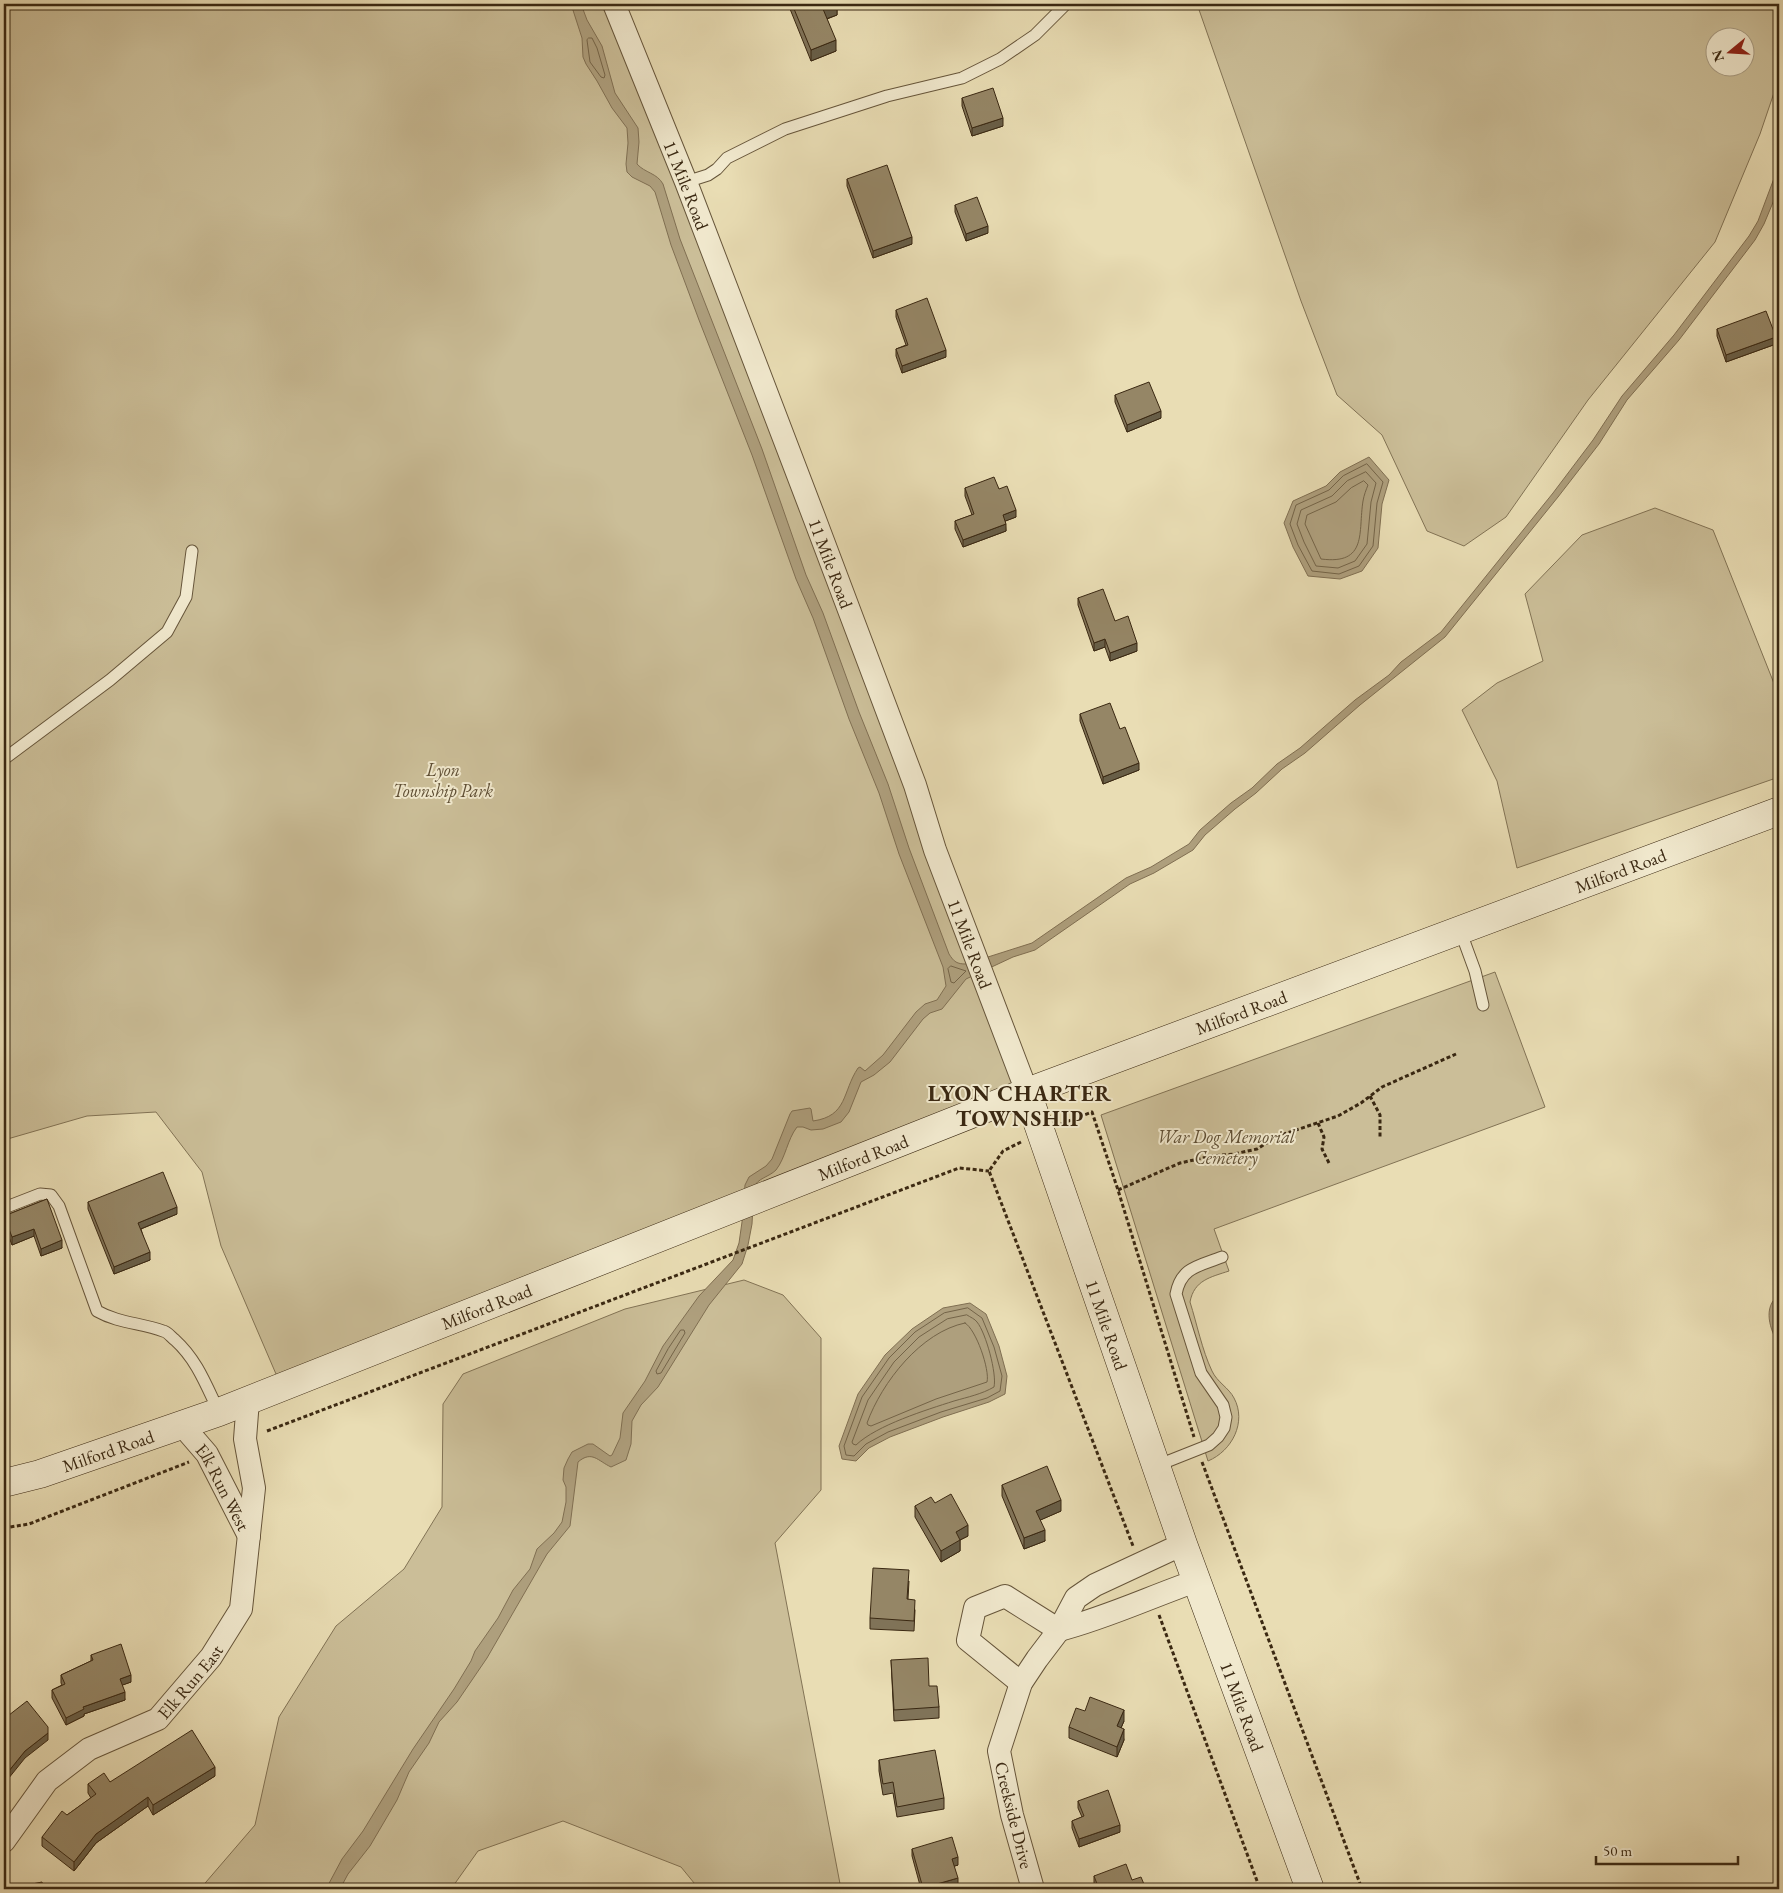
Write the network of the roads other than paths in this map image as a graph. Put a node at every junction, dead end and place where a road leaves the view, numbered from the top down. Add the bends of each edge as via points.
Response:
1 (614, 4) edge
2 (1066, 4) edge
3 (686, 182) junction
4 (192, 551) dead end
5 (4, 759) edge
6 (1779, 811) edge
7 (1460, 930) junction
8 (1483, 1005) dead end
9 (1027, 1092) junction
10 (4, 1208) edge
11 (1222, 1257) dead end
12 (248, 1400) junction
13 (219, 1412) junction
14 (182, 1425) junction
15 (1156, 1466) junction
16 (4, 1483) edge
17 (249, 1536) junction
18 (1183, 1544) junction
19 (1196, 1581) junction
20 (1059, 1630) junction
21 (1021, 1683) junction
22 (4, 1841) edge
23 (1033, 1889) edge
24 (1310, 1889) edge

1 - 3 street, 11 Mile Road
2 - 3 lane via 1035,35 1000,59 962,78 887,96 785,129 726,158 708,175
3 - 9 street, 11 Mile Road via 889,715 935,850
4 - 5 lane via 186,597 167,632 110,680
6 - 7 street, Milford Road
7 - 8 lane
7 - 9 street, Milford Road
9 - 12 street, Milford Road
9 - 15 street, 11 Mile Road
10 - 13 lane via 40,1194 51,1195 59,1206 97,1311 108,1318 165,1331 194,1360
11 - 15 lane via 1184,1274 1178,1282 1176,1294 1201,1373 1223,1405 1224,1428 1209,1446
12 - 13 street, Milford Road
12 - 17 street, Elk Run West via 245,1439 254,1488
13 - 14 street, Milford Road
14 - 16 street, Milford Road via 40,1474
14 - 17 street, Elk Run West via 207,1454
15 - 18 street, 11 Mile Road
17 - 22 street, Elk Run East via 241,1609 211,1657 158,1719 89,1748 47,1781
18 - 19 street, 11 Mile Road
18 - 20 street, Creekside Drive via 1095,1585 1076,1598
19 - 20 street via 1091,1622
19 - 24 street, 11 Mile Road
20 - 21 street, Creekside Drive
20 - 21 street via 1005,1596 975,1608 968,1640
21 - 23 street, Creekside Drive via 999,1751 1012,1815

